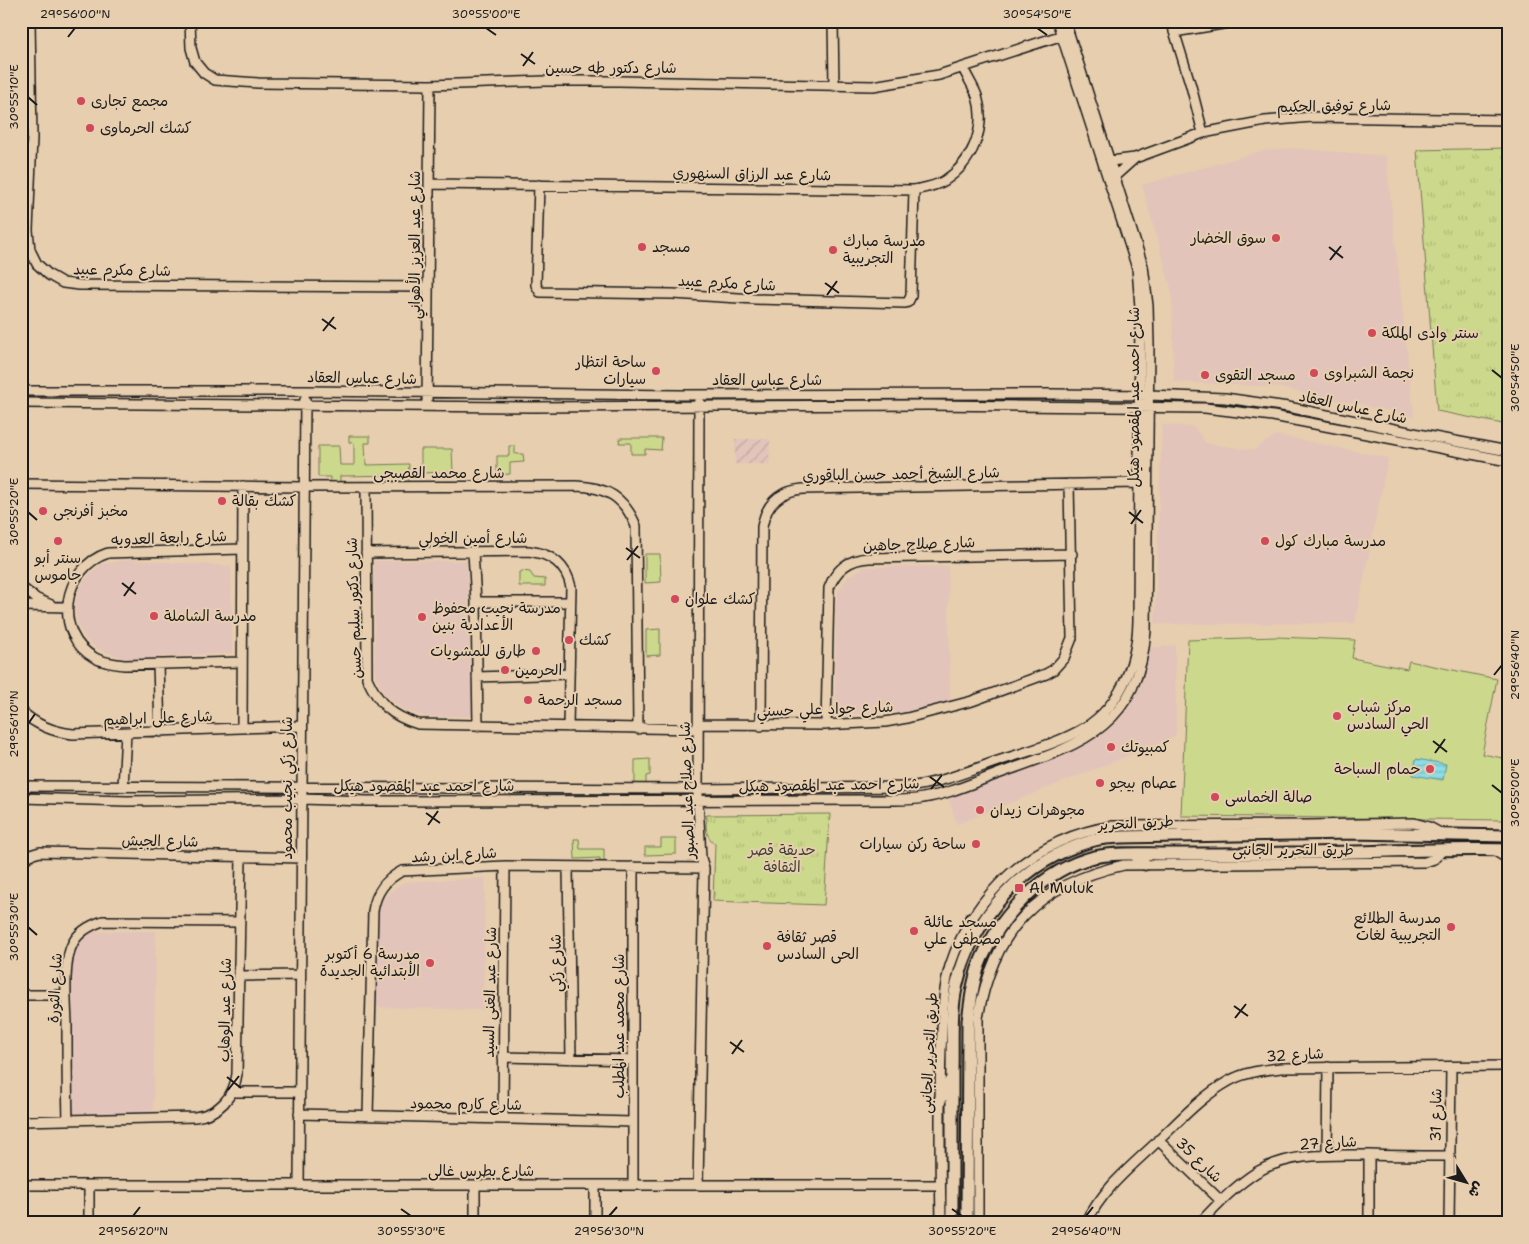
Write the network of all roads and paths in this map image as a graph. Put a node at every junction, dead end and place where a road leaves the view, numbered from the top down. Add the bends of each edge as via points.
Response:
1 (30, 21) edge
2 (190, 21) edge
3 (833, 21) edge
4 (1057, 21) edge
5 (1065, 21) edge
6 (1171, 21) edge
7 (1241, 21) edge
8 (1174, 32) junction
9 (1065, 34) junction
10 (963, 68) junction
11 (430, 85) junction
12 (834, 86) junction
13 (1508, 120) edge
14 (1203, 133) junction
15 (1135, 158) junction
16 (1111, 161) junction
17 (1115, 176) junction
18 (429, 184) junction
19 (539, 185) junction
20 (914, 190) junction
21 (428, 287) junction
22 (21, 391) edge
23 (305, 391) junction
24 (428, 393) junction
25 (699, 394) junction
26 (1145, 395) junction
27 (21, 403) edge
28 (305, 404) junction
29 (428, 406) junction
30 (699, 406) junction
31 (1144, 407) junction
32 (1508, 451) edge
33 (1508, 461) edge
34 (1139, 483) junction
35 (21, 484) edge
36 (1069, 484) junction
37 (243, 486) junction
38 (304, 487) junction
39 (366, 487) junction
40 (242, 549) junction
41 (473, 552) junction
42 (366, 553) junction
43 (1072, 554) junction
44 (21, 587) edge
45 (476, 602) junction
46 (570, 602) junction
47 (21, 606) edge
48 (53, 606) junction
49 (68, 607) junction
50 (242, 662) junction
51 (158, 664) junction
52 (569, 674) junction
53 (477, 676) junction
54 (21, 711) edge
55 (1089, 724) junction
56 (826, 725) junction
57 (301, 726) junction
58 (478, 726) junction
59 (760, 726) junction
60 (568, 727) junction
61 (698, 727) junction
62 (242, 728) junction
63 (638, 728) junction
64 (160, 732) junction
65 (1095, 732) junction
66 (126, 733) junction
67 (21, 786) edge
68 (123, 787) junction
69 (301, 788) junction
70 (896, 788) junction
71 (698, 789) junction
72 (21, 798) edge
73 (301, 799) junction
74 (896, 800) junction
75 (698, 801) junction
76 (1147, 826) junction
77 (1337, 834) junction
78 (1369, 834) junction
79 (1444, 835) junction
80 (1505, 835) edge
81 (1157, 836) junction
82 (1492, 850) junction
83 (1508, 850) edge
84 (1442, 851) junction
85 (1337, 853) junction
86 (1371, 853) junction
87 (1134, 854) junction
88 (241, 856) junction
89 (301, 858) junction
90 (1508, 859) edge
91 (21, 862) edge
92 (1145, 864) junction
93 (505, 866) junction
94 (568, 867) junction
95 (633, 867) junction
96 (704, 868) junction
97 (971, 919) junction
98 (240, 922) junction
99 (972, 942) junction
100 (300, 975) junction
101 (240, 976) junction
102 (21, 995) edge
103 (66, 995) junction
104 (503, 1057) junction
105 (571, 1059) junction
106 (633, 1060) junction
107 (1508, 1066) edge
108 (1451, 1067) junction
109 (1328, 1068) junction
110 (952, 1078) junction
111 (232, 1092) junction
112 (299, 1092) junction
113 (939, 1102) junction
114 (299, 1114) junction
115 (368, 1116) junction
116 (503, 1119) junction
117 (21, 1120) edge
118 (68, 1120) junction
119 (967, 1120) junction
120 (633, 1122) junction
121 (978, 1131) junction
122 (1158, 1140) junction
123 (1327, 1155) junction
124 (1369, 1156) junction
125 (1450, 1156) junction
126 (21, 1185) edge
127 (89, 1185) junction
128 (299, 1185) junction
129 (475, 1185) junction
130 (595, 1185) junction
131 (633, 1185) junction
132 (698, 1185) junction
133 (940, 1185) junction
134 (1220, 1200) junction
135 (89, 1223) edge
136 (475, 1223) edge
137 (595, 1223) edge
138 (941, 1223) edge
139 (952, 1223) edge
140 (967, 1223) edge
141 (978, 1223) edge
142 (1086, 1223) edge
143 (1200, 1223) edge
144 (1369, 1223) edge
145 (1449, 1223) edge

1 - 21 street, شارع مكرم عبيد via 32,138 28,230 30,250 37,264 49,275 63,283 79,285
2 - 11 street, شارع دكتور طه حسين via 195,62 215,80
3 - 12 street
4 - 9 street, شارع احمد عبد المقصود هيكل
5 - 9 street, شارع احمد عبد المقصود هيكل
6 - 8 street
7 - 8 street
8 - 14 street
9 - 10 street, شارع دكتور طه حسين
9 - 16 street, شارع احمد عبد المقصود هيكل
9 - 26 street, شارع احمد عبد المقصود هيكل via 1137,268
10 - 12 street, شارع دكتور طه حسين via 903,82
10 - 20 street, شارع عبد الرزاق السنهوري via 977,95 981,112 980,130 972,152 944,181
11 - 12 street, شارع دكتور طه حسين via 554,81
11 - 18 street, شارع عبد العزيز الأهواني
13 - 14 street, شارع توفيق الحكيم via 1312,117 1272,120
14 - 15 street, شارع توفيق الحكيم
15 - 16 street, شارع توفيق الحكيم
15 - 17 street, شارع توفيق الحكيم
16 - 17 street, شارع احمد عبد المقصود هيكل
17 - 26 street, شارع احمد عبد المقصود هيكل via 1143,266 1148,306
18 - 19 street, شارع عبد الرزاق السنهوري
18 - 21 street, شارع عبد العزيز الأهواني
19 - 20 street, شارع عبد الرزاق السنهوري
19 - 20 street, شارع مكرم عبيد via 536,286 540,292 905,303 911,296
21 - 24 street, شارع عبد العزيز الأهواني
22 - 23 street, شارع عباس العقاد
23 - 24 street, شارع عباس العقاد
23 - 28 street, شارع زكي نجيب محمود
24 - 25 street, شارع عباس العقاد
24 - 29 street, شارع عبد العزيز الأهواني
25 - 26 street, شارع عباس العقاد
25 - 30 street, شارع صلاح عبد الصبور
26 - 31 street, شارع احمد عبد المقصود هيكل
26 - 32 street, شارع عباس العقاد via 1225,398 1288,407
27 - 28 street, شارع عباس العقاد
28 - 29 street, شارع عباس العقاد
28 - 38 street, شارع زكي نجيب محمود
29 - 30 street, شارع عباس العقاد
30 - 31 street, شارع عباس العقاد
30 - 61 street, شارع صلاح عبد الصبور
31 - 33 street, شارع عباس العقاد via 1205,408 1274,416
31 - 34 street, شارع احمد عبد المقصود هيكل
31 - 65 street, شارع احمد عبد المقصود هيكل via 1145,648 1128,695 1119,709
34 - 36 street, شارع الشيخ أحمد حسن الباقوري
34 - 55 street, شارع احمد عبد المقصود هيكل via 1137,646 1121,689
35 - 37 street, شارع محمد القصبجى
36 - 43 street, شارع جواد علي حسني
36 - 59 street, شارع الشيخ أحمد حسن الباقوري via 803,489 788,492 774,500 762,527
37 - 38 street, شارع محمد القصبجى
37 - 40 street
38 - 39 street, شارع محمد القصبجى
38 - 57 street, شارع زكي نجيب محمود
39 - 42 street, شارع دكتور سليم حسن
39 - 63 street, شارع محمد القصبجى via 593,486 618,498 636,526
40 - 49 street, شارع رابعة العدويه via 108,553 81,570 74,580
40 - 50 street
41 - 42 street, شارع أمين الخولي
41 - 45 street
41 - 46 street, شارع أمين الخولي via 529,551 550,556 567,574 571,587
42 - 58 street, شارع دكتور سليم حسن via 367,678 374,694 393,714 405,720 418,724
43 - 56 street, شارع جواد علي حسني via 1072,638 1066,656 1053,670 979,699 907,718
43 - 56 street, شارع صلاح جاهين via 861,558 848,562 836,573 829,588
44 - 48 street
45 - 46 street
45 - 53 street
46 - 52 street, شارع أمين الخولي
47 - 48 street
48 - 49 street
49 - 51 street, شارع رابعة العدويه via 76,641 95,658 125,665
50 - 51 street, شارع رابعة العدويه
50 - 62 street
51 - 64 street
52 - 53 street
52 - 60 street, شارع أمين الخولي
53 - 58 street
54 - 66 street, شارع على ابراهيم via 38,724 61,733
55 - 65 street
55 - 70 street, شارع احمد عبد المقصود هيكل via 1067,737 1026,752 928,784
56 - 59 street, شارع جواد علي حسني
57 - 62 street, شارع على ابراهيم
57 - 69 street, شارع زكي نجيب محمود
58 - 60 street, شارع دكتور سليم حسن
59 - 61 street, شارع جواد علي حسني
60 - 63 street, شارع دكتور سليم حسن
61 - 63 street, شارع دكتور سليم حسن
61 - 71 street, شارع صلاح عبد الصبور
62 - 64 street, شارع على ابراهيم
64 - 66 street, شارع على ابراهيم
65 - 74 street, شارع احمد عبد المقصود هيكل via 1049,756 942,794
66 - 68 street
67 - 68 street, شارع احمد عبد المقصود هيكل
68 - 69 street, شارع احمد عبد المقصود هيكل
69 - 71 street, شارع احمد عبد المقصود هيكل
69 - 73 street, شارع زكي نجيب محمود
70 - 71 street, شارع احمد عبد المقصود هيكل
70 - 74 street
71 - 75 street, شارع صلاح عبد الصبور
72 - 73 street, شارع احمد عبد المقصود هيكل via 127,801
73 - 75 street, شارع احمد عبد المقصود هيكل
73 - 89 street, شارع زكي نجيب محمود
74 - 75 street, شارع احمد عبد المقصود هيكل
75 - 96 street, شارع صلاح عبد الصبور
76 - 79 street, طريق التحرير الجانبى via 1414,822
76 - 81 street
76 - 97 street, طريق التحرير الجانبى via 1113,826 1055,844 1028,859 1004,879
77 - 78 street, طريق التحرير
77 - 81 street, طريق التحرير
77 - 85 street via 1343,843
78 - 79 street, طريق التحرير
78 - 86 street via 1366,842
79 - 80 street, طريق التحرير
81 - 99 street, طريق التحرير via 1121,836 1092,841 1060,853 1030,871 1004,894
82 - 83 street, طريق التحرير
82 - 84 street, طريق التحرير
82 - 90 street
84 - 86 street, طريق التحرير
84 - 92 street, طريق التحرير الجانبى via 1434,860 1425,862
85 - 86 street, طريق التحرير
85 - 87 street, طريق التحرير
87 - 92 street
87 - 119 street, طريق التحرير via 1095,857 1066,868 1039,885 996,931 972,989 968,1021
88 - 89 street, شارع الجيش
88 - 91 street, شارع الجيش via 40,852
88 - 98 street, شارع عبد الوهاب
89 - 100 street, شارع زكي نجيب محمود
92 - 121 street, طريق التحرير الجانبى via 1096,871 1069,882 1045,896 1006,938 986,980 978,1018
93 - 94 street, شارع ابن رشد
93 - 104 street, شارع عبد الغنى السيد
93 - 115 street, شارع ابن رشد via 402,871 379,891 373,911
94 - 95 street, شارع ابن رشد
94 - 105 street, شارع زكي
95 - 96 street, شارع ابن رشد
95 - 106 street, شارع محمد عبد المطلب
96 - 132 street, شارع صلاح عبد الصبور
97 - 99 street
97 - 113 street, طريق التحرير الجانبى via 950,968 944,995
98 - 101 street, شارع عبد الوهاب
98 - 103 street, شارع الثورة via 103,921 95,924 86,928 73,943 67,963
99 - 110 street, طريق التحرير via 957,985
100 - 101 street
100 - 112 street, شارع زكي نجيب محمود
101 - 111 street, شارع عبد الوهاب via 237,1074
102 - 103 street
103 - 118 street, شارع الثورة
104 - 105 street
104 - 116 street, شارع عبد الغنى السيد
105 - 106 street
106 - 120 street, شارع محمد عبد المطلب
107 - 108 street, شارع 32
108 - 109 street, شارع 32
108 - 125 street, شارع 31
109 - 122 street, شارع 32 via 1255,1071 1231,1080 1209,1093
109 - 123 street
110 - 113 street
110 - 139 street, طريق التحرير
111 - 112 street
111 - 118 street via 218,1108 202,1116
112 - 114 street, شارع زكي نجيب محمود
113 - 133 street, طريق التحرير الجانبى
114 - 115 street, شارع كارم محمود
114 - 128 street, شارع زكي نجيب محمود
115 - 116 street, شارع كارم محمود
116 - 120 street, شارع كارم محمود
117 - 118 street
119 - 121 street
119 - 140 street, طريق التحرير
120 - 131 street, شارع محمد عبد المطلب
121 - 141 street, طريق التحرير الجانبى
122 - 134 street, شارع 35
122 - 142 street, شارع 32 via 1107,1188
123 - 124 street, شارع 27
123 - 134 street, شارع 27 via 1303,1156 1280,1162 1258,1172
124 - 125 street, شارع 27
124 - 144 street
125 - 145 street, شارع 31
126 - 127 street, شارع بطرس غالى
127 - 128 street, شارع بطرس غالى
127 - 135 street
128 - 129 street, شارع بطرس غالى
129 - 130 street, شارع بطرس غالى
129 - 136 street
130 - 131 street, شارع بطرس غالى
130 - 137 street
131 - 132 street, شارع بطرس غالى
132 - 133 street, شارع بطرس غالى
133 - 138 street, طريق التحرير الجانبى
134 - 143 street, شارع 27

